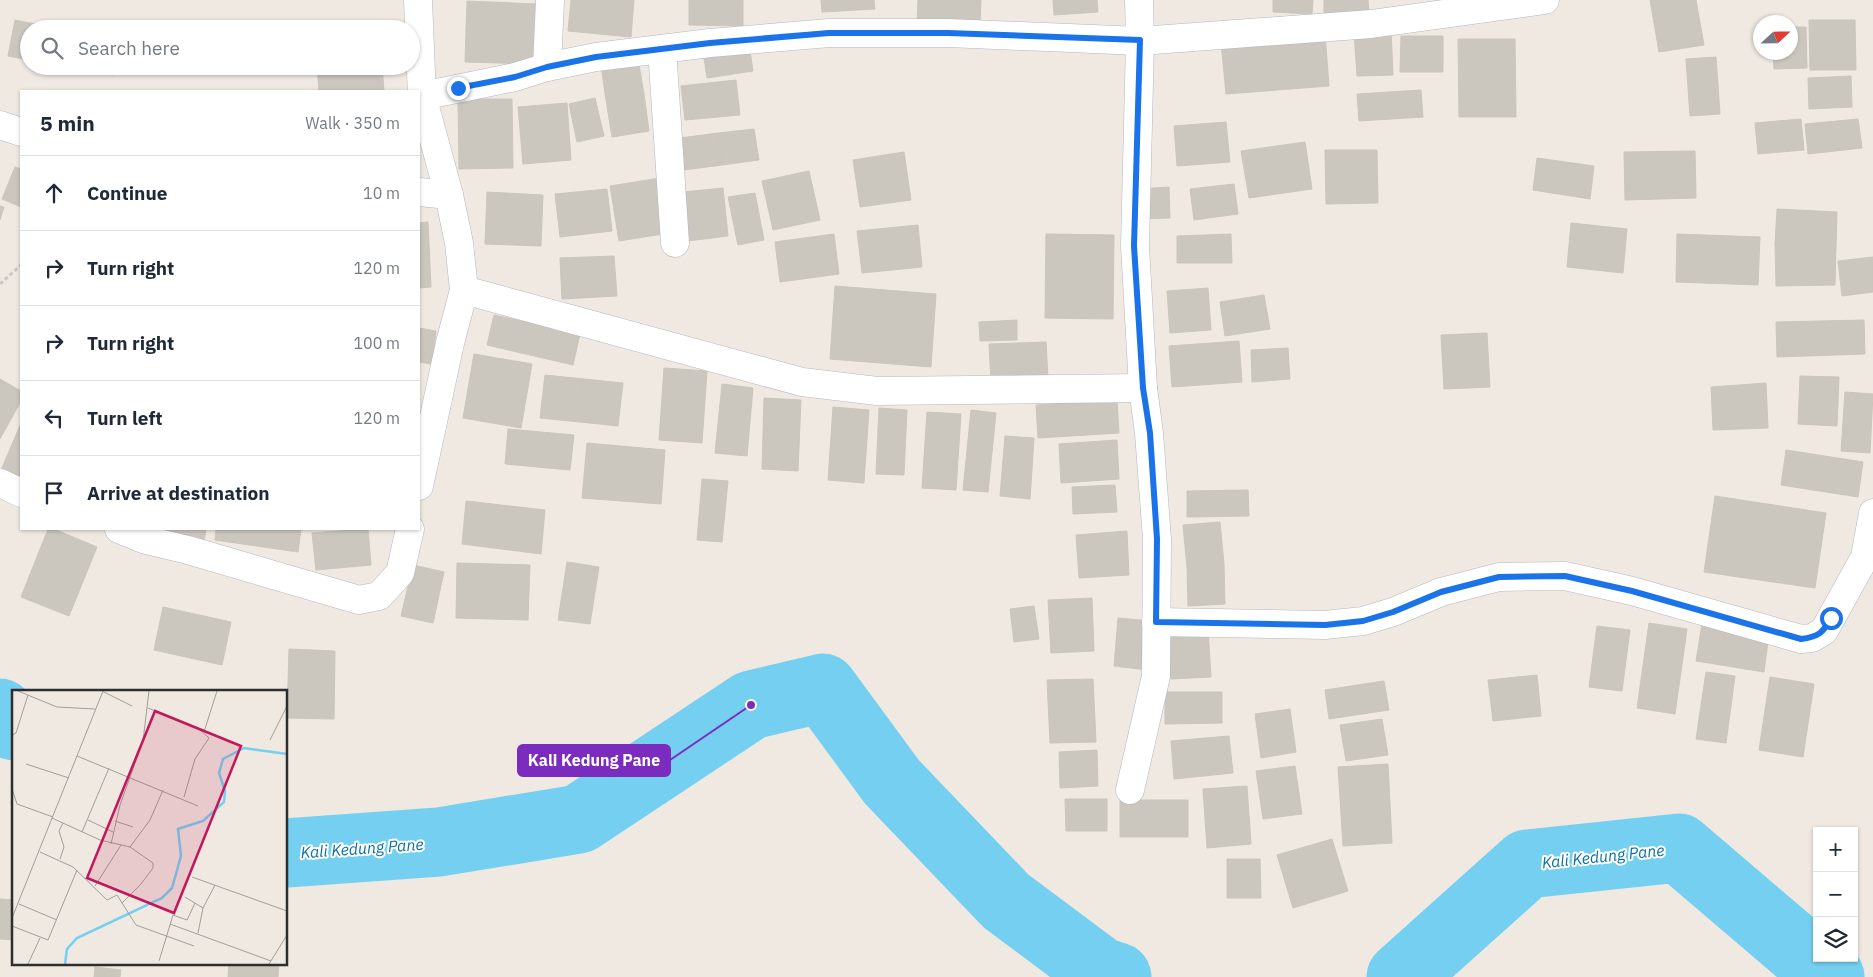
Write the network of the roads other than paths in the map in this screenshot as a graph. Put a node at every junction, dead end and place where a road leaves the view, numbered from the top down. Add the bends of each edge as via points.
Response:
1 (418, 0) edge
2 (550, 0) edge
3 (1139, 0) edge
4 (1545, 0) edge
5 (419, 20) edge
6 (1140, 40) junction
7 (420, 48) edge
8 (662, 49) junction
9 (547, 67) junction
10 (422, 96) junction
11 (0, 124) edge
12 (20, 132) edge
13 (420, 192) edge
14 (449, 194) junction
15 (675, 243) dead end
16 (464, 290) junction
17 (1143, 388) junction
18 (420, 481) edge
19 (0, 483) edge
20 (20, 493) edge
21 (1873, 513) edge
22 (121, 530) edge
23 (410, 530) edge
24 (1869, 557) edge
25 (1156, 622) junction
26 (1130, 790) dead end

1 - 5 street
2 - 9 street
3 - 6 street
4 - 6 street via 1371,24
6 - 8 street via 948,33 829,33
6 - 17 street via 1134,246
7 - 10 street
8 - 9 street
8 - 15 street
9 - 10 street via 515,77
10 - 14 street
11 - 12 street
13 - 14 street
14 - 16 street
16 - 17 street via 802,382 877,392
16 - 18 street
17 - 25 street via 1150,433 1157,539
19 - 20 street
21 - 24 street
22 - 23 street via 146,540 359,600 379,596 400,573
24 - 25 street via 1824,631 1812,638 1801,639 1632,591 1565,576 1499,577 1441,592 1363,621 1325,625
25 - 26 street via 1156,676

